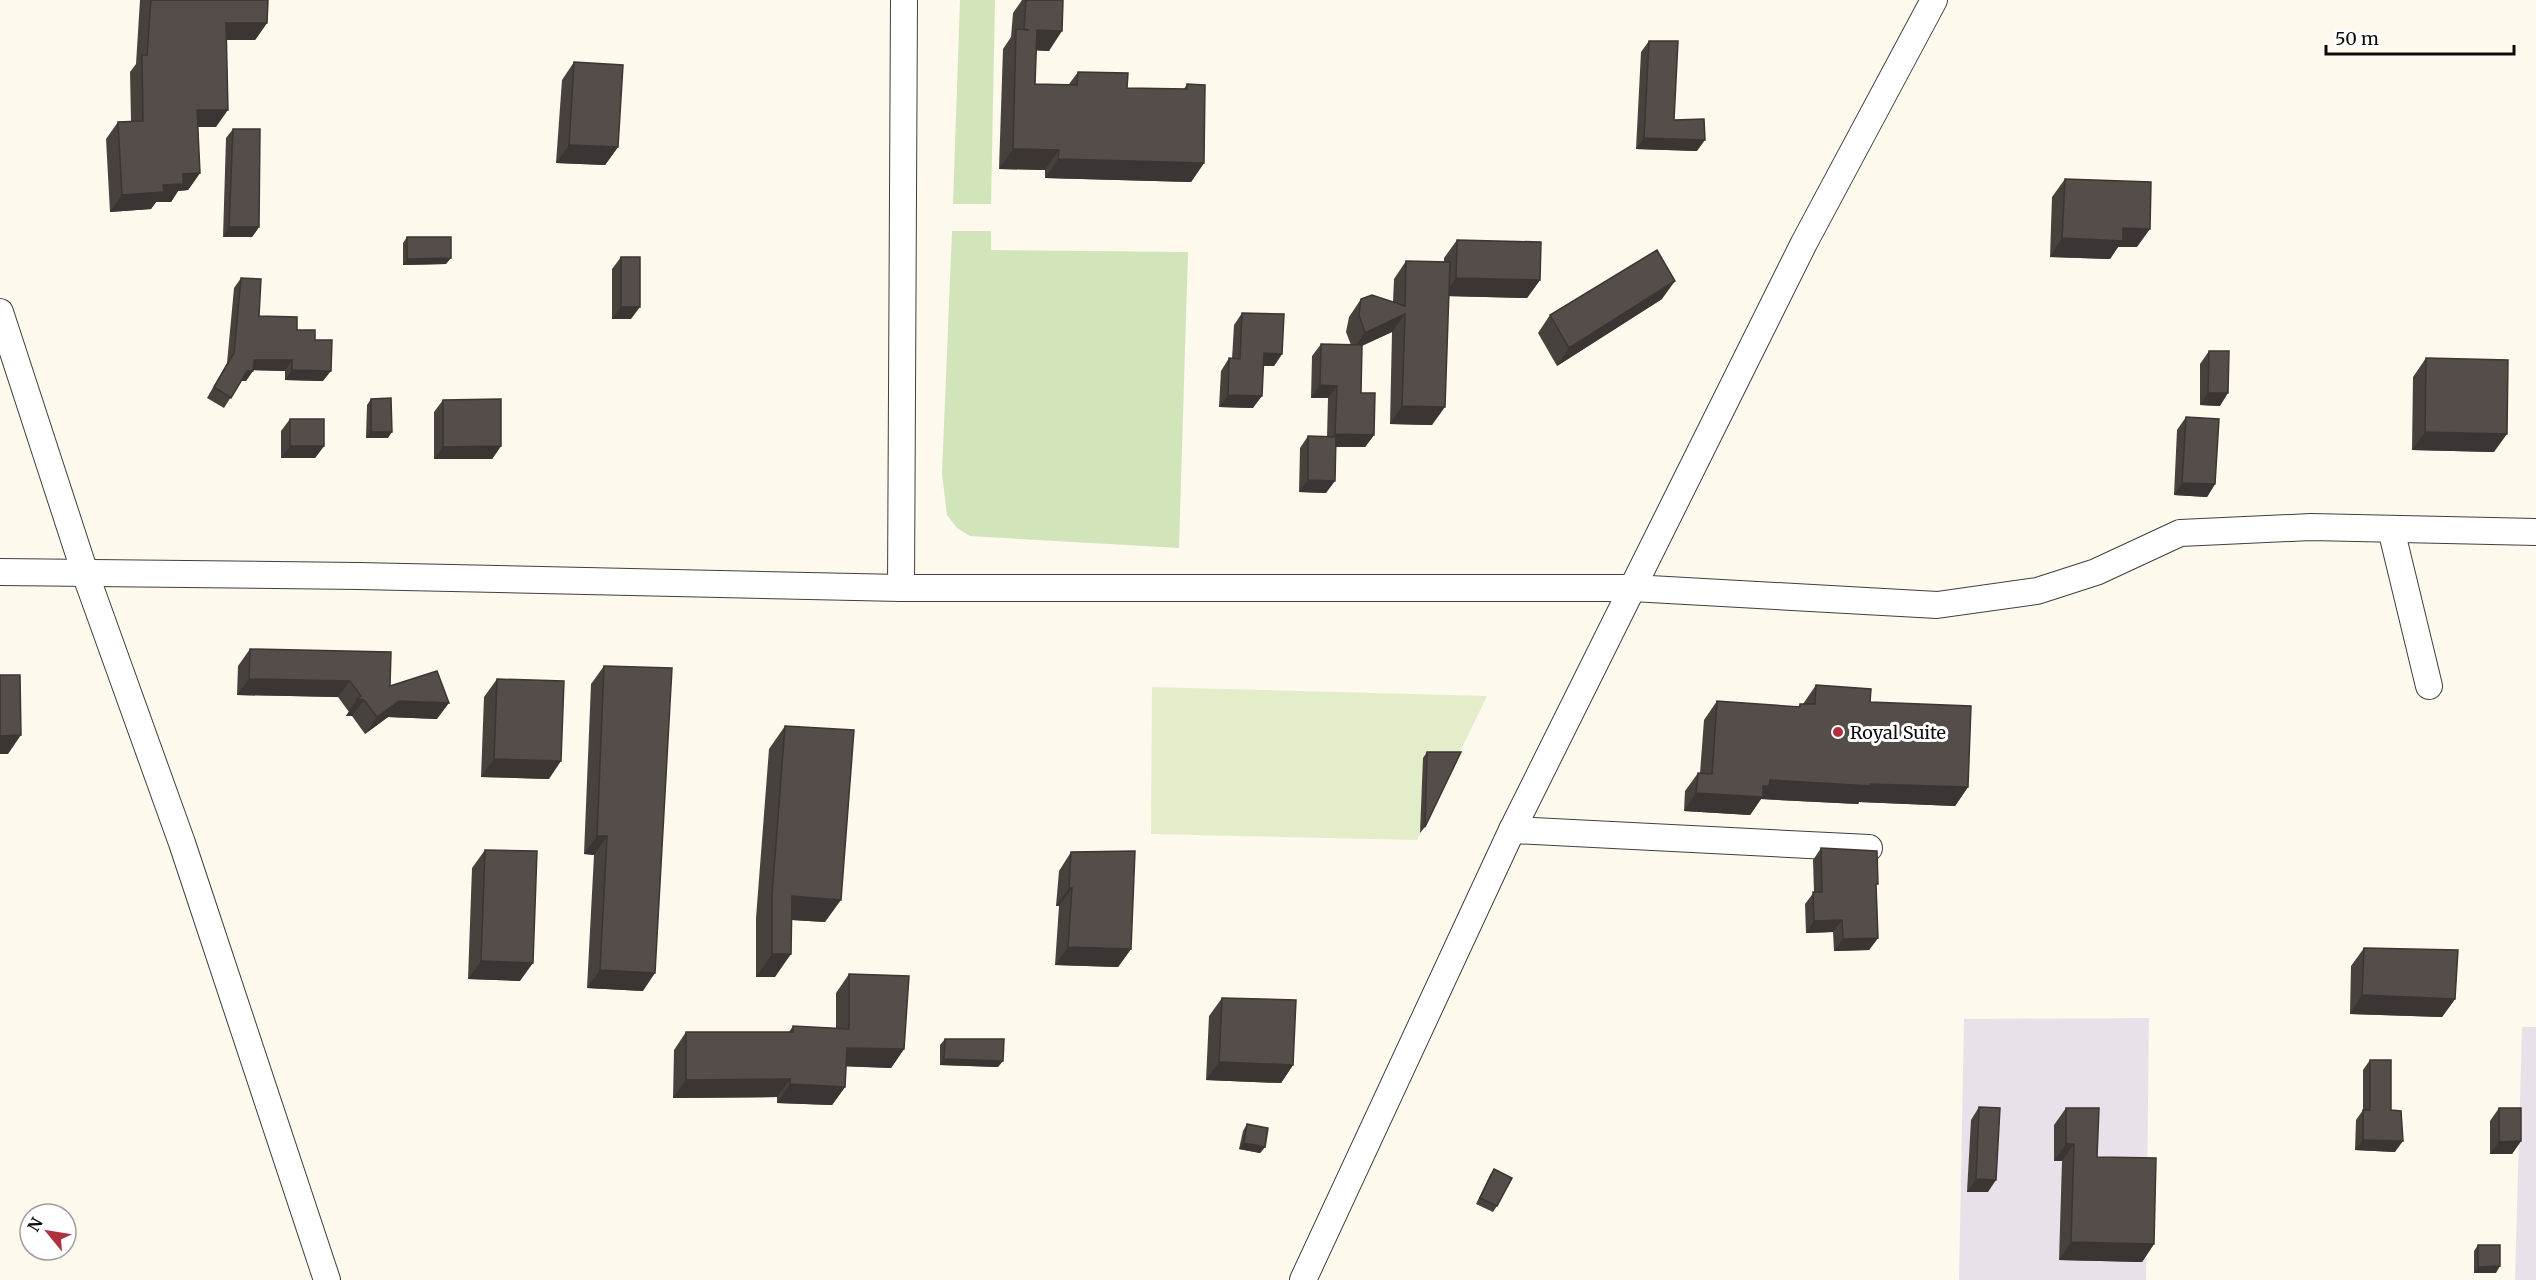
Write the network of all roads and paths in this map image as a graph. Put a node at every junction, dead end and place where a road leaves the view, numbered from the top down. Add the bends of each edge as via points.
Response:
1 (904, 0) edge
2 (1934, 0) edge
3 (0, 312) edge
4 (2391, 529) junction
5 (2536, 532) edge
6 (0, 572) edge
7 (85, 573) junction
8 (901, 588) junction
9 (1632, 588) junction
10 (2429, 686) dead end
11 (1512, 830) junction
12 (1869, 848) edge
13 (327, 1280) edge
14 (1303, 1280) edge

1 - 8 street
2 - 9 street via 1804,243
3 - 7 street
4 - 5 street
4 - 9 street via 2311,527 2180,533 2096,572 2037,591 1937,605
4 - 10 street
6 - 7 street
7 - 8 street
7 - 13 street via 182,843
8 - 9 street
9 - 11 street
11 - 12 street
11 - 14 street

